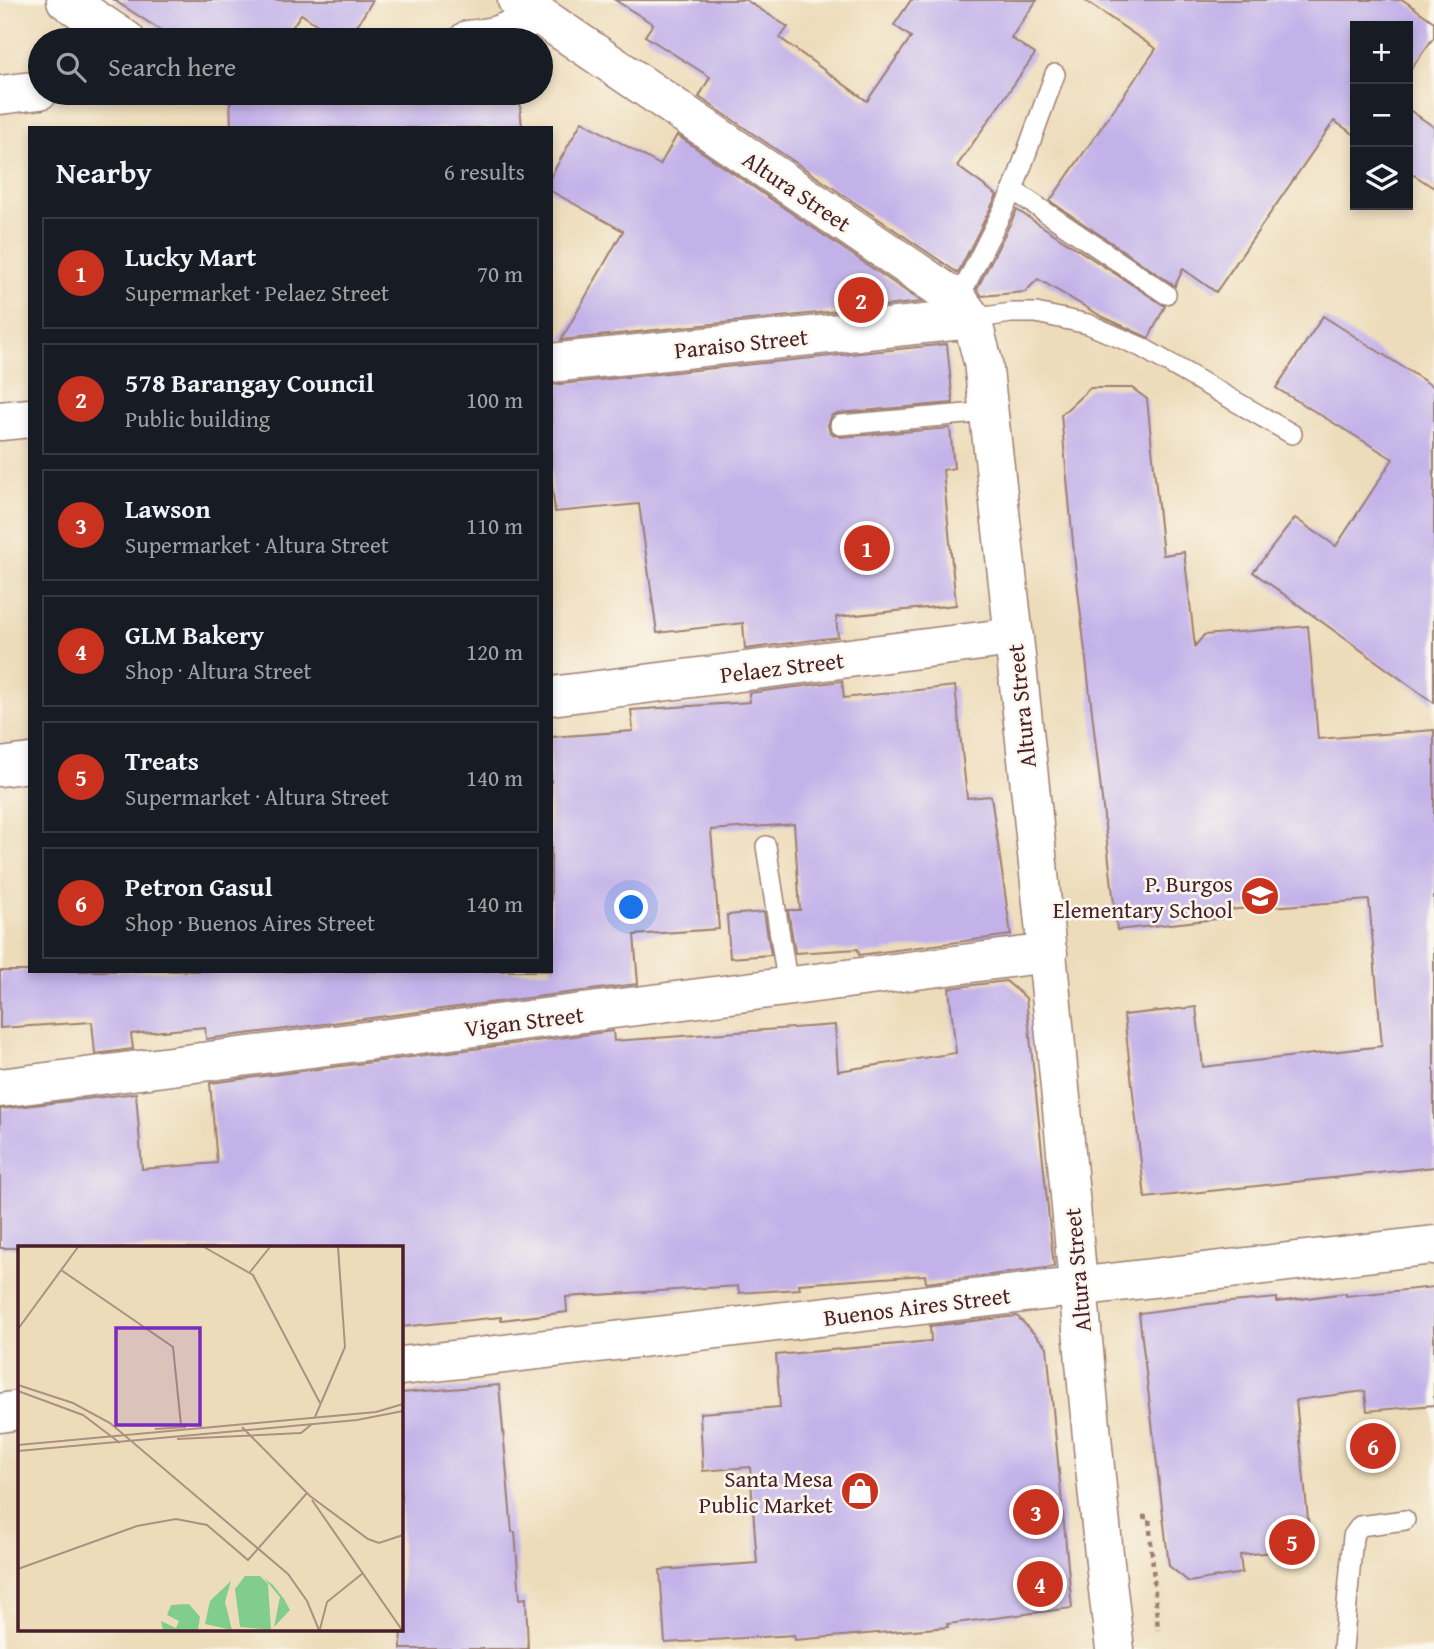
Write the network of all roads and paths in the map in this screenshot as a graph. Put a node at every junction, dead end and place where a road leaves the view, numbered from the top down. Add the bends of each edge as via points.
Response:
1 (66, 0) edge
2 (525, 6) edge
3 (108, 28) edge
4 (514, 28) edge
5 (1055, 74) dead end
6 (28, 92) edge
7 (0, 95) edge
8 (1013, 190) junction
9 (1166, 294) dead end
10 (965, 309) junction
11 (553, 363) edge
12 (989, 412) junction
13 (28, 418) edge
14 (0, 421) edge
15 (840, 425) dead end
16 (1292, 434) dead end
17 (1013, 637) junction
18 (553, 696) edge
19 (28, 763) edge
20 (0, 767) edge
21 (766, 846) dead end
22 (1048, 953) junction
23 (788, 987) junction
24 (0, 1088) edge
25 (1434, 1245) edge
26 (1079, 1288) junction
27 (402, 1366) edge
28 (18, 1410) edge
29 (0, 1413) edge
30 (1149, 1517) dead end
31 (1405, 1520) dead end
32 (1159, 1635) dead end
33 (1115, 1649) edge
34 (1343, 1649) edge

1 - 3 street
2 - 4 street via 521,24
2 - 10 street, Altura Street
5 - 8 lane
6 - 7 street
8 - 9 lane
8 - 10 lane
10 - 11 street, Paraiso Street
10 - 12 street, Altura Street via 983,362
10 - 16 lane via 1036,313 1088,324 1141,347
12 - 15 lane
12 - 17 street, Altura Street
13 - 14 street
17 - 18 street, Pelaez Street
17 - 22 street, Altura Street
19 - 20 street
21 - 23 lane
22 - 23 street, Vigan Street
22 - 26 street, Altura Street
23 - 24 street, Vigan Street
25 - 26 street, Buenos Aires Street
26 - 27 street, Buenos Aires Street
26 - 33 street, Altura Street
28 - 29 street
30 - 32 path
31 - 34 lane via 1360,1526 1353,1536

